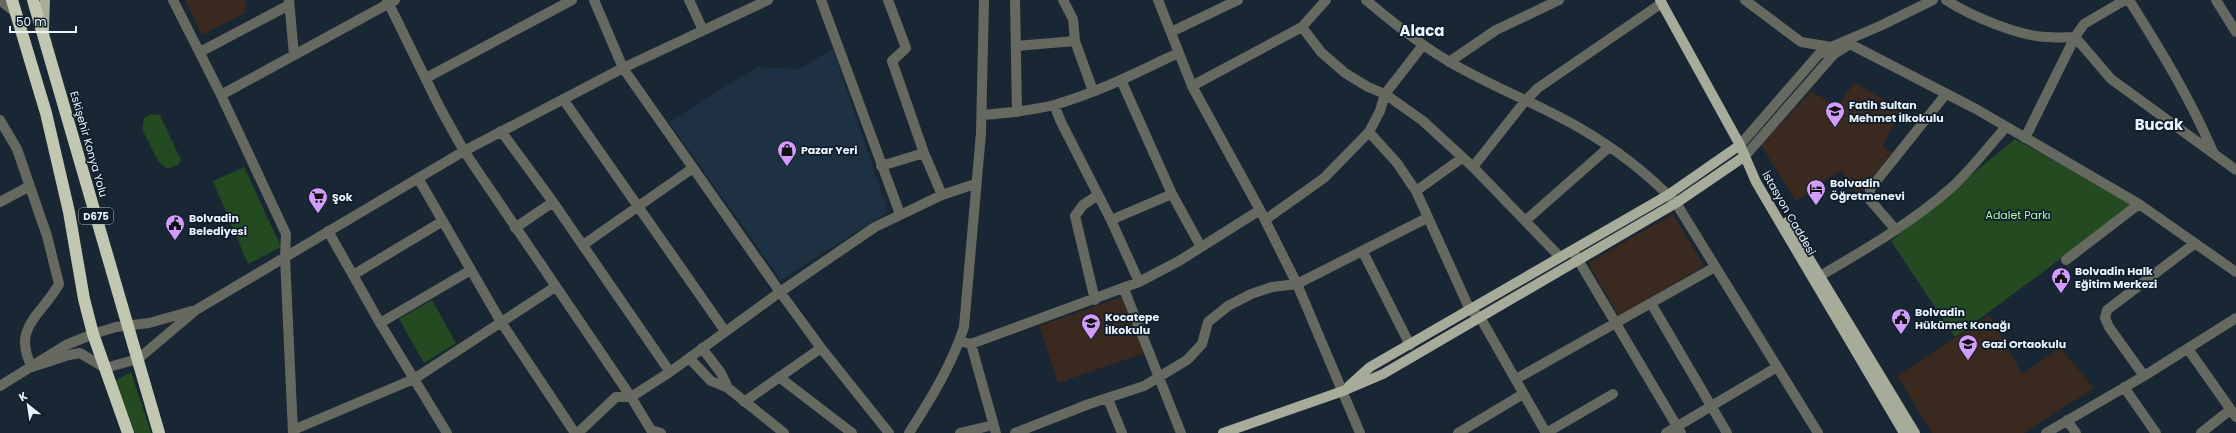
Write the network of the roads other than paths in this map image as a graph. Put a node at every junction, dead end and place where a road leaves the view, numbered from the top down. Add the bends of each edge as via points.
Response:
1 (0, 0) edge
2 (33, 0) edge
3 (45, 0) edge
4 (173, 0) edge
5 (572, 0) edge
6 (594, 0) edge
7 (689, 0) edge
8 (768, 0) edge
9 (820, 0) edge
10 (888, 0) edge
11 (984, 0) edge
12 (1015, 0) edge
13 (1063, 0) edge
14 (1158, 0) edge
15 (1238, 0) edge
16 (1326, 0) edge
17 (1559, 0) edge
18 (1745, 0) edge
19 (1933, 0) edge
20 (1946, 0) edge
21 (2125, 0) edge
22 (2129, 0) edge
23 (2216, 0) edge
24 (390, 1) edge
25 (1371, 2) edge
26 (1661, 2) edge
27 (289, 3) edge
28 (14, 6) edge
29 (1880, 26) junction
30 (1302, 27) junction
31 (703, 30) junction
32 (1171, 32) junction
33 (2236, 32) edge
34 (44, 36) junction
35 (2076, 37) junction
36 (1076, 41) junction
37 (1850, 44) junction
38 (1423, 45) junction
39 (1016, 46) junction
40 (1831, 47) junction
41 (200, 52) junction
42 (1178, 53) junction
43 (294, 55) junction
44 (1449, 62) junction
45 (623, 68) junction
46 (426, 78) junction
47 (1121, 80) junction
48 (1192, 86) junction
49 (1093, 91) junction
50 (1385, 94) junction
51 (1946, 94) junction
52 (221, 95) junction
53 (563, 99) junction
54 (1525, 101) junction
55 (1054, 105) junction
56 (1017, 112) junction
57 (982, 115) junction
58 (0, 120) edge
59 (2006, 127) junction
60 (501, 131) junction
61 (1369, 132) junction
62 (2025, 138) junction
63 (1740, 145) junction
64 (1608, 148) junction
65 (464, 151) junction
66 (2213, 152) junction
67 (924, 153) junction
68 (1745, 156) junction
69 (1462, 158) junction
70 (881, 166) junction
71 (1473, 167) junction
72 (693, 168) junction
73 (2236, 170) edge
74 (418, 178) junction
75 (975, 184) junction
76 (28, 187) junction
77 (1416, 191) junction
78 (1172, 194) junction
79 (942, 195) junction
80 (1098, 195) junction
81 (1668, 195) junction
82 (0, 202) edge
83 (553, 202) junction
84 (1676, 203) junction
85 (2139, 204) junction
86 (638, 208) junction
87 (1260, 210) junction
88 (900, 214) junction
89 (1427, 218) junction
90 (1110, 220) junction
91 (1265, 220) junction
92 (443, 221) junction
93 (1525, 221) junction
94 (515, 228) junction
95 (1896, 230) junction
96 (328, 232) junction
97 (2194, 244) junction
98 (584, 245) junction
99 (1201, 247) junction
100 (1573, 250) junction
101 (1363, 252) junction
102 (285, 257) junction
103 (1560, 257) junction
104 (2066, 260) dead end
105 (1578, 261) junction
106 (1715, 267) junction
107 (471, 270) junction
108 (2236, 272) edge
109 (353, 275) junction
110 (1820, 276) junction
111 (1139, 282) junction
112 (1297, 284) junction
113 (555, 287) junction
114 (1124, 289) junction
115 (780, 292) junction
116 (1095, 300) junction
117 (1652, 304) junction
118 (196, 310) junction
119 (1470, 310) junction
120 (1480, 318) junction
121 (2236, 318) edge
122 (501, 322) junction
123 (380, 323) junction
124 (1615, 324) junction
125 (128, 326) junction
126 (725, 331) junction
127 (93, 334) junction
128 (960, 341) junction
129 (971, 344) junction
130 (1410, 345) junction
131 (702, 348) junction
132 (821, 348) junction
133 (2188, 349) junction
134 (138, 358) junction
135 (689, 358) junction
136 (32, 367) junction
137 (1777, 367) junction
138 (105, 368) junction
139 (670, 372) junction
140 (2144, 376) junction
141 (779, 377) junction
142 (1159, 378) junction
143 (414, 379) junction
144 (1516, 379) junction
145 (0, 386) edge
146 (2124, 387) junction
147 (728, 388) junction
148 (1343, 391) junction
149 (1523, 394) junction
150 (1612, 394) dead end
151 (631, 397) junction
152 (1108, 399) junction
153 (744, 402) junction
154 (1711, 406) junction
155 (2233, 414) edge
156 (2067, 420) junction
157 (994, 429) edge
158 (1679, 429) edge
159 (772, 430) edge
160 (293, 431) edge
161 (845, 431) edge
162 (650, 432) edge
163 (128, 433) edge
164 (159, 433) edge
165 (447, 433) edge
166 (577, 433) edge
167 (661, 433) edge
168 (784, 433) edge
169 (889, 433) edge
170 (909, 433) edge
171 (960, 433) edge
172 (1015, 433) edge
173 (1122, 433) edge
174 (1181, 433) edge
175 (1223, 433) edge
176 (1360, 433) edge
177 (1458, 433) edge
178 (1546, 433) edge
179 (1666, 433) edge
180 (1727, 433) edge
181 (1818, 433) edge
182 (1904, 433) edge
183 (1914, 433) edge
184 (2046, 433) edge
185 (2076, 433) edge
186 (2156, 433) edge
187 (2201, 433) edge

1 - 28 street
2 - 34 highway, Eskişehir Konya Yolu / D675
3 - 34 main road
4 - 41 street
5 - 46 street
6 - 45 street
7 - 31 street
8 - 31 street
9 - 70 street
10 - 67 street via 906,48 892,61
11 - 57 street
12 - 39 street
13 - 36 street via 1073,18
14 - 32 street
15 - 32 street
16 - 30 street
17 - 44 street via 1496,30
18 - 40 street via 1800,42
19 - 29 street
20 - 35 street via 1963,11 2009,28 2046,37
21 - 35 street via 2084,24
22 - 66 street via 2199,119
23 - 33 street
24 - 43 street
24 - 46 street
25 - 38 street
26 - 54 street via 1556,74
26 - 63 main road, İstasyon Caddesi
27 - 41 street
27 - 43 street
28 - 127 highway, D675 via 46,113
29 - 37 street
29 - 40 street
30 - 48 street
30 - 50 street via 1321,52 1344,73
31 - 45 street
32 - 42 street
34 - 125 highway, Eskişehir Konya Yolu / D675
35 - 62 street
35 - 66 street via 2111,79
36 - 39 street
36 - 49 street
37 - 40 street
37 - 51 street
37 - 68 street via 1834,54
38 - 44 street
38 - 50 street
39 - 56 street
40 - 63 street via 1818,54
41 - 52 street
42 - 47 street
42 - 48 street
43 - 52 street
44 - 54 street
45 - 53 street
45 - 72 street
46 - 65 street
47 - 49 street
47 - 78 street via 1144,134 1165,173
48 - 87 street
49 - 55 street
50 - 61 street
50 - 69 street via 1423,121
51 - 59 street
51 - 95 street via 1870,189 1870,200
52 - 102 street via 286,234
53 - 60 street
53 - 86 street
54 - 64 street via 1578,127
54 - 71 street
55 - 56 street
55 - 80 street
56 - 57 street
57 - 75 street
58 - 76 street via 17,149
59 - 62 street
59 - 95 street via 1952,187
60 - 65 street
60 - 83 street
61 - 77 street via 1397,163
61 - 91 street via 1324,178
62 - 85 street
63 - 68 main road, İstasyon Caddesi
63 - 81 main road
64 - 81 street
64 - 93 street
65 - 74 street
65 - 94 street
66 - 73 street
67 - 70 street
67 - 79 street
68 - 84 main road
68 - 110 main road via 1762,179
68 - 182 main road, İstasyon Caddesi via 1756,182
69 - 71 street
69 - 77 street
70 - 88 street
71 - 93 street
72 - 86 street
72 - 115 street
74 - 92 street
74 - 96 street
75 - 79 street
75 - 128 street via 964,327
76 - 82 street
76 - 136 street via 47,236 59,284 31,322 24,336 26,355
77 - 89 street
78 - 90 street
78 - 99 street
79 - 88 street
80 - 90 street
80 - 116 street via 1075,216
81 - 84 street
81 - 100 main road
83 - 94 street
83 - 98 street
84 - 105 main road
84 - 106 street
85 - 97 street
85 - 104 street
86 - 98 street
86 - 126 street
87 - 91 street
87 - 99 street
88 - 115 street via 875,227
89 - 101 street
89 - 119 street
90 - 111 street
91 - 112 street
92 - 107 street
92 - 109 street
93 - 103 street
94 - 113 street
95 - 110 street
96 - 102 street
96 - 109 street
97 - 108 street
97 - 140 street via 2107,310 2105,318 2109,327
98 - 139 street
99 - 111 street
100 - 103 main road
100 - 105 street
101 - 112 street
101 - 130 street
102 - 118 street
102 - 160 street
103 - 119 main road
105 - 120 main road
105 - 124 street
106 - 117 street
106 - 137 street
107 - 122 street
107 - 123 street
109 - 123 street
110 - 183 main road
111 - 114 street
112 - 142 street via 1272,287 1228,306 1208,322 1202,344 1187,360
112 - 148 street
113 - 122 street
113 - 151 street
114 - 116 street
114 - 142 street
115 - 126 street
115 - 132 street
116 - 129 street
117 - 124 street
117 - 154 street
118 - 125 street
118 - 134 street
119 - 120 street
119 - 130 main road
120 - 144 street
120 - 148 main road via 1383,374
121 - 133 street
122 - 143 street
122 - 166 street
123 - 143 street
124 - 144 street
124 - 158 street
125 - 127 street
125 - 134 highway, Eskişehir Konya Yolu / D675
126 - 131 street
127 - 136 street via 66,345
127 - 138 highway, D675
128 - 129 street
128 - 170 street via 927,406
129 - 157 street
130 - 148 main road via 1370,367
131 - 135 street
131 - 147 street via 721,373
132 - 141 street
132 - 169 street
133 - 140 street
133 - 155 street
134 - 138 street
134 - 164 highway, Eskişehir Konya Yolu / D675
135 - 139 street
135 - 147 street via 711,381
136 - 138 street via 69,354 80,353
136 - 145 street
137 - 154 street
137 - 181 street
138 - 163 highway, D675
139 - 151 street
140 - 146 street
141 - 153 street
141 - 161 street
142 - 152 street
142 - 174 street
143 - 160 street
143 - 165 street
144 - 149 street
146 - 156 street
146 - 186 street
147 - 153 street
148 - 175 main road
148 - 176 street
149 - 177 street
149 - 178 street
150 - 178 street
151 - 162 street
151 - 166 street via 616,397
152 - 172 street
152 - 173 street
153 - 159 street
154 - 158 street
154 - 180 street
155 - 187 street
156 - 184 street
156 - 185 street
157 - 171 street
158 - 179 street
159 - 168 street
162 - 167 street

